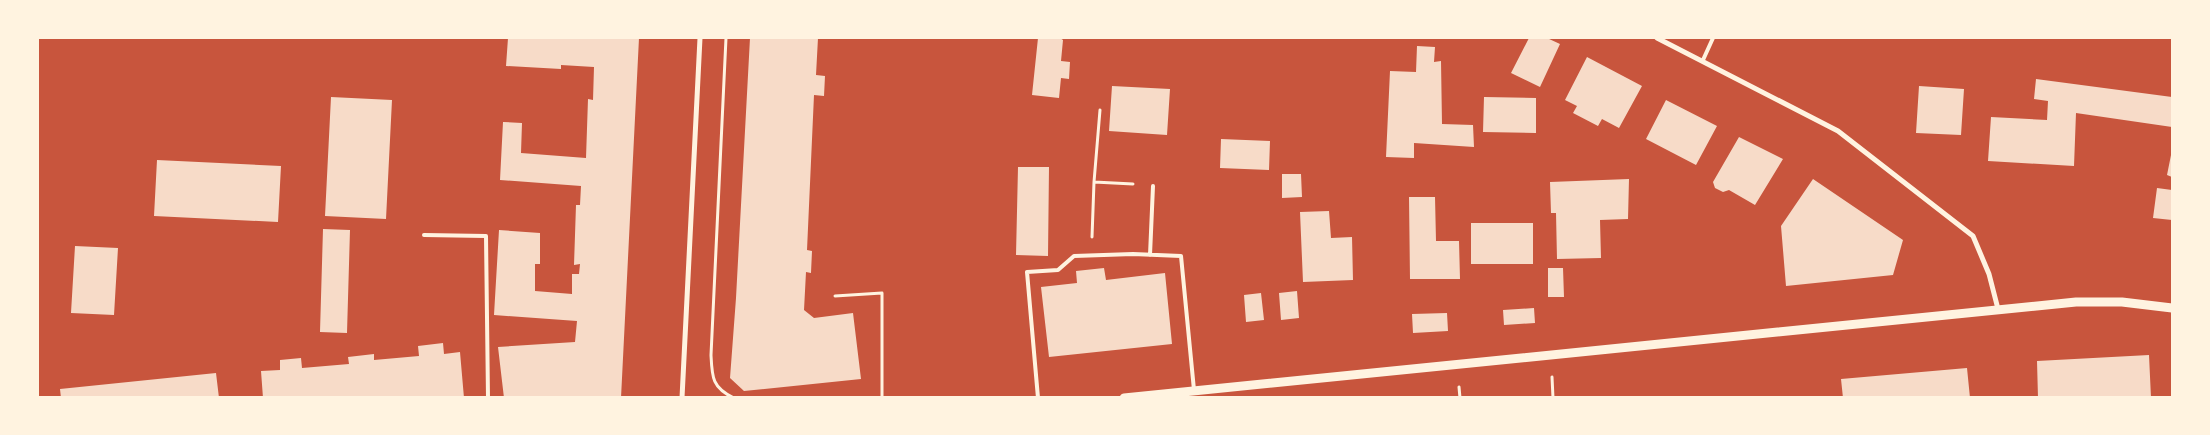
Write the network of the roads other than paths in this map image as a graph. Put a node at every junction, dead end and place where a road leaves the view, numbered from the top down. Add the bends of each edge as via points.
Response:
1 (700, 38) edge
2 (1657, 38) edge
3 (1713, 38) edge
4 (1703, 60) junction
5 (1153, 186) road end
6 (424, 235) dead end
7 (1150, 255) junction
8 (2172, 308) edge
9 (1998, 309) junction
10 (1194, 390) junction
11 (488, 398) edge
12 (682, 398) edge
13 (1038, 398) edge
14 (1124, 398) edge

1 - 12 street
2 - 4 street
3 - 4 lane
4 - 9 street via 1838,132 1973,236 1989,274
5 - 7 lane
6 - 11 lane via 486,236
7 - 10 lane via 1181,256
7 - 13 lane via 1074,256 1058,270 1027,272
8 - 9 street via 2122,302 2086,302
9 - 10 street
10 - 14 street

